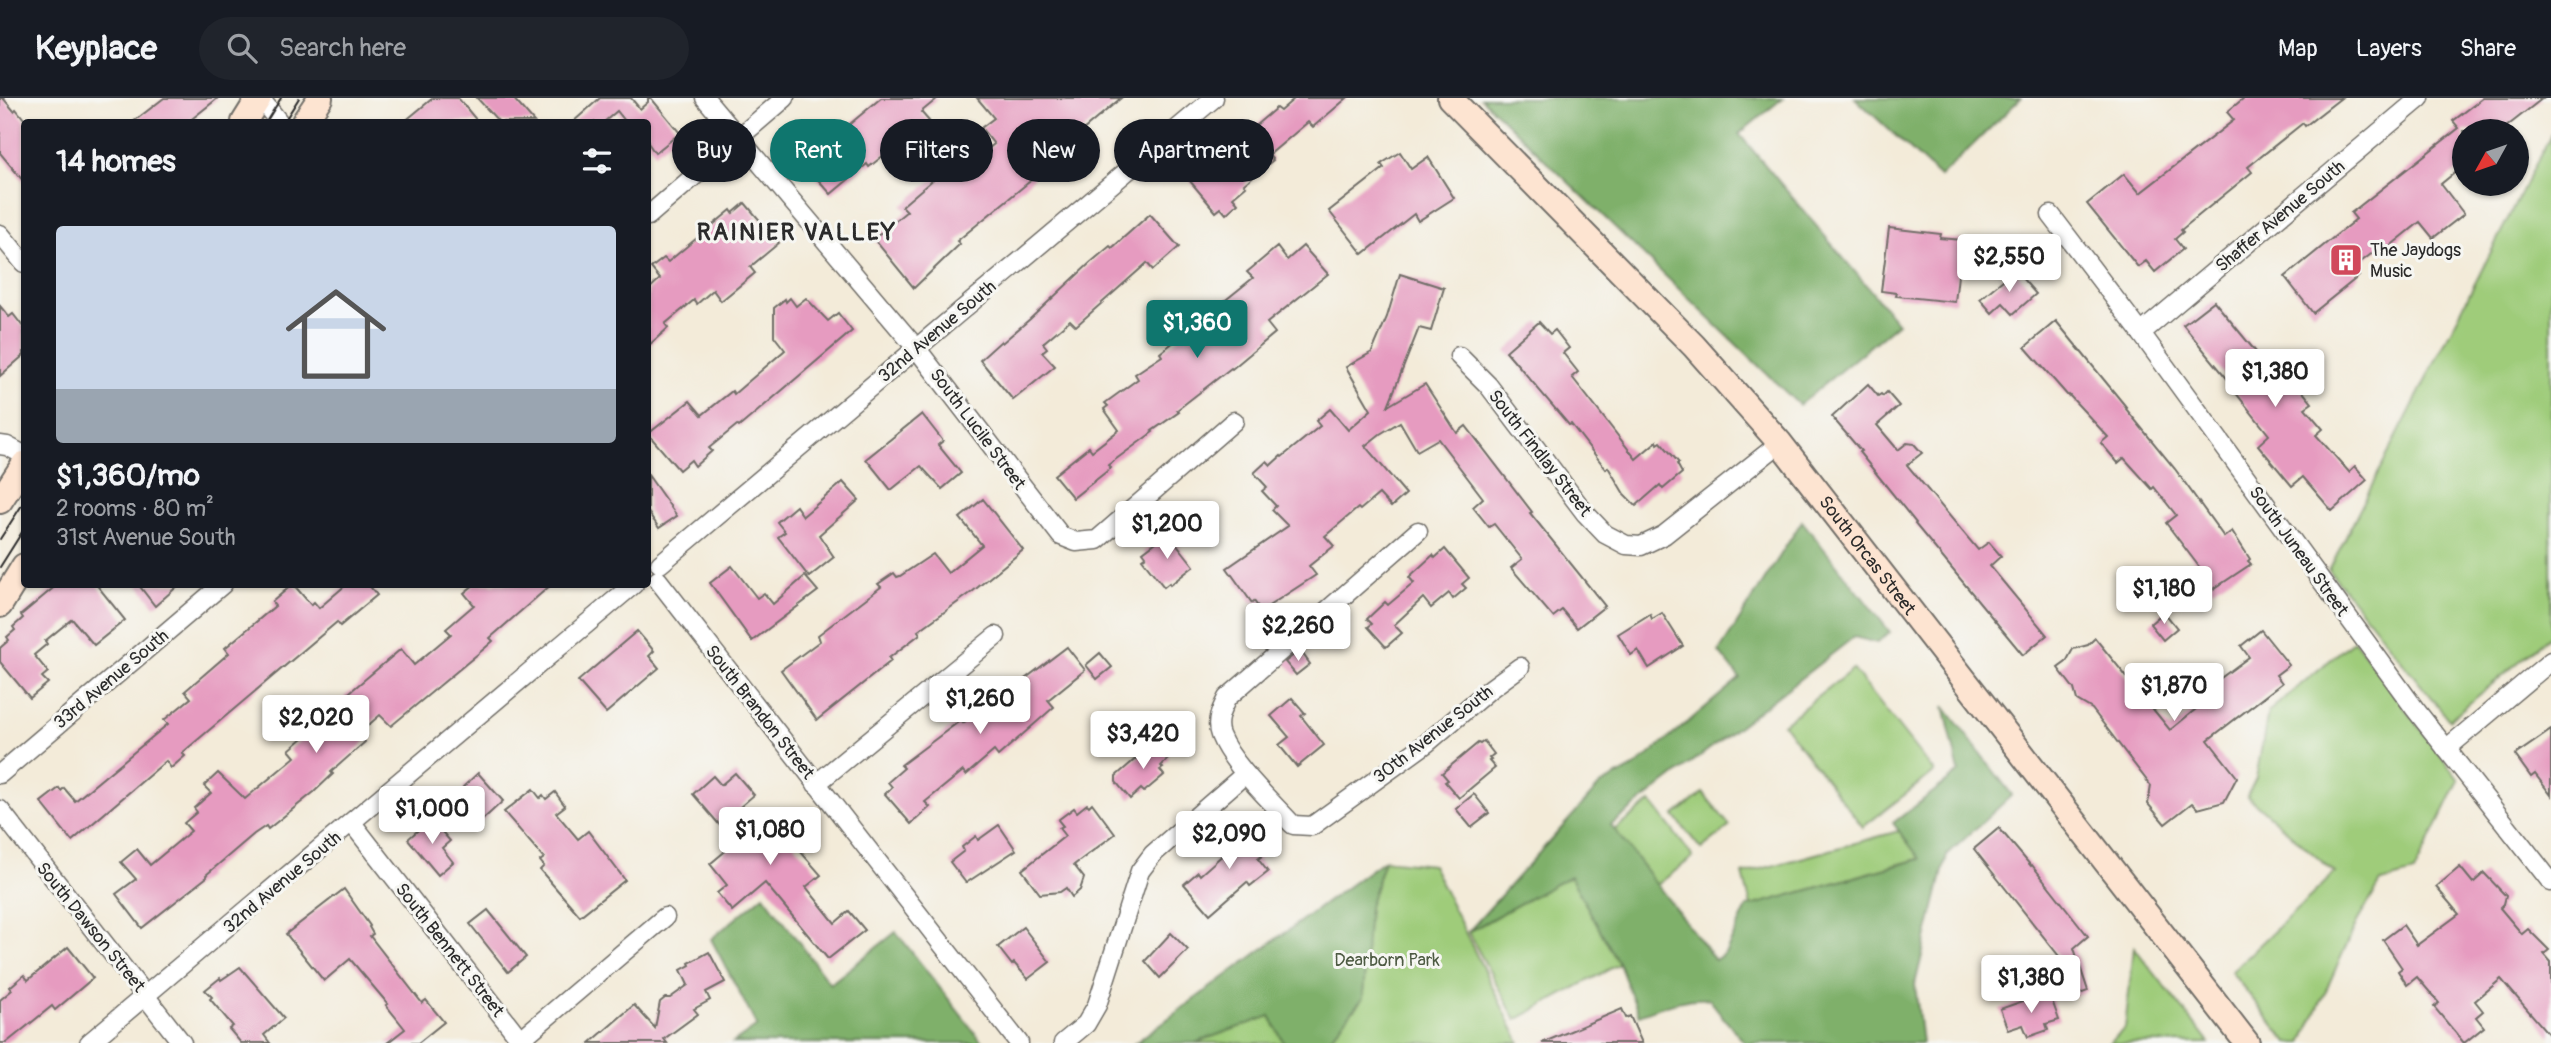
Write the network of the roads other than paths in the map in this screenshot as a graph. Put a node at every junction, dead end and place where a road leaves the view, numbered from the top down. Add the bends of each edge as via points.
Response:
1 (260, 98) edge
2 (320, 98) edge
3 (705, 98) edge
4 (785, 98) edge
5 (1214, 98) edge
6 (1450, 98) edge
7 (2420, 98) edge
8 (245, 119) edge
9 (277, 119) edge
10 (306, 119) edge
11 (722, 119) edge
12 (756, 123) edge
13 (756, 159) edge
14 (687, 182) edge
15 (651, 213) edge
16 (2051, 215) dead end
17 (0, 234) edge
18 (21, 259) edge
19 (2141, 333) junction
20 (917, 349) junction
21 (1459, 356) dead end
22 (1234, 421) dead end
23 (1780, 443) junction
24 (0, 445) edge
25 (21, 453) edge
26 (21, 469) edge
27 (0, 501) edge
28 (1418, 531) dead end
29 (21, 571) edge
30 (653, 572) edge
31 (218, 588) edge
32 (629, 588) edge
33 (0, 605) edge
34 (996, 636) dead end
35 (2551, 661) edge
36 (1520, 667) dead end
37 (2446, 749) junction
38 (0, 774) edge
39 (1245, 774) junction
40 (816, 784) junction
41 (0, 810) edge
42 (352, 823) junction
43 (2551, 883) edge
44 (665, 917) dead end
45 (146, 996) junction
46 (522, 1041) edge
47 (89, 1043) edge
48 (182, 1043) edge
49 (1019, 1043) edge
50 (1063, 1043) edge
51 (2247, 1043) edge

1 - 8 street
1 - 9 street
2 - 10 street
3 - 11 street, South Lucile Street
4 - 12 street
5 - 20 street, 32nd Avenue South
6 - 23 street, South Orcas Street via 1694,346
7 - 19 street, Shaffer Avenue South
13 - 20 street, South Lucile Street
14 - 15 street
16 - 19 street, South Juneau Street
17 - 18 street
19 - 37 street, South Juneau Street
20 - 22 street, South Lucile Street via 1061,536 1076,542 1097,540
20 - 30 street, 32nd Avenue South
21 - 23 street, South Findlay Street via 1489,385 1585,513 1605,534 1626,545 1641,546 1664,535
23 - 51 street, South Orcas Street
24 - 25 street
26 - 27 street
28 - 39 street via 1227,698 1219,715 1219,734
29 - 33 street
30 - 40 street, South Brandon Street
31 - 38 street, 33rd Avenue South
32 - 42 street, 32nd Avenue South
34 - 40 street
35 - 37 street
36 - 39 street, 30th Avenue South via 1427,743 1312,826 1293,825
37 - 43 street, South Juneau Street
39 - 50 street via 1153,854 1140,871 1097,1005 1086,1024
40 - 49 street, South Brandon Street
41 - 45 street, South Dawson Street
42 - 45 street, 32nd Avenue South
42 - 46 street, South Bennett Street
44 - 46 street
45 - 47 street, 32nd Avenue South
45 - 48 street, South Dawson Street

